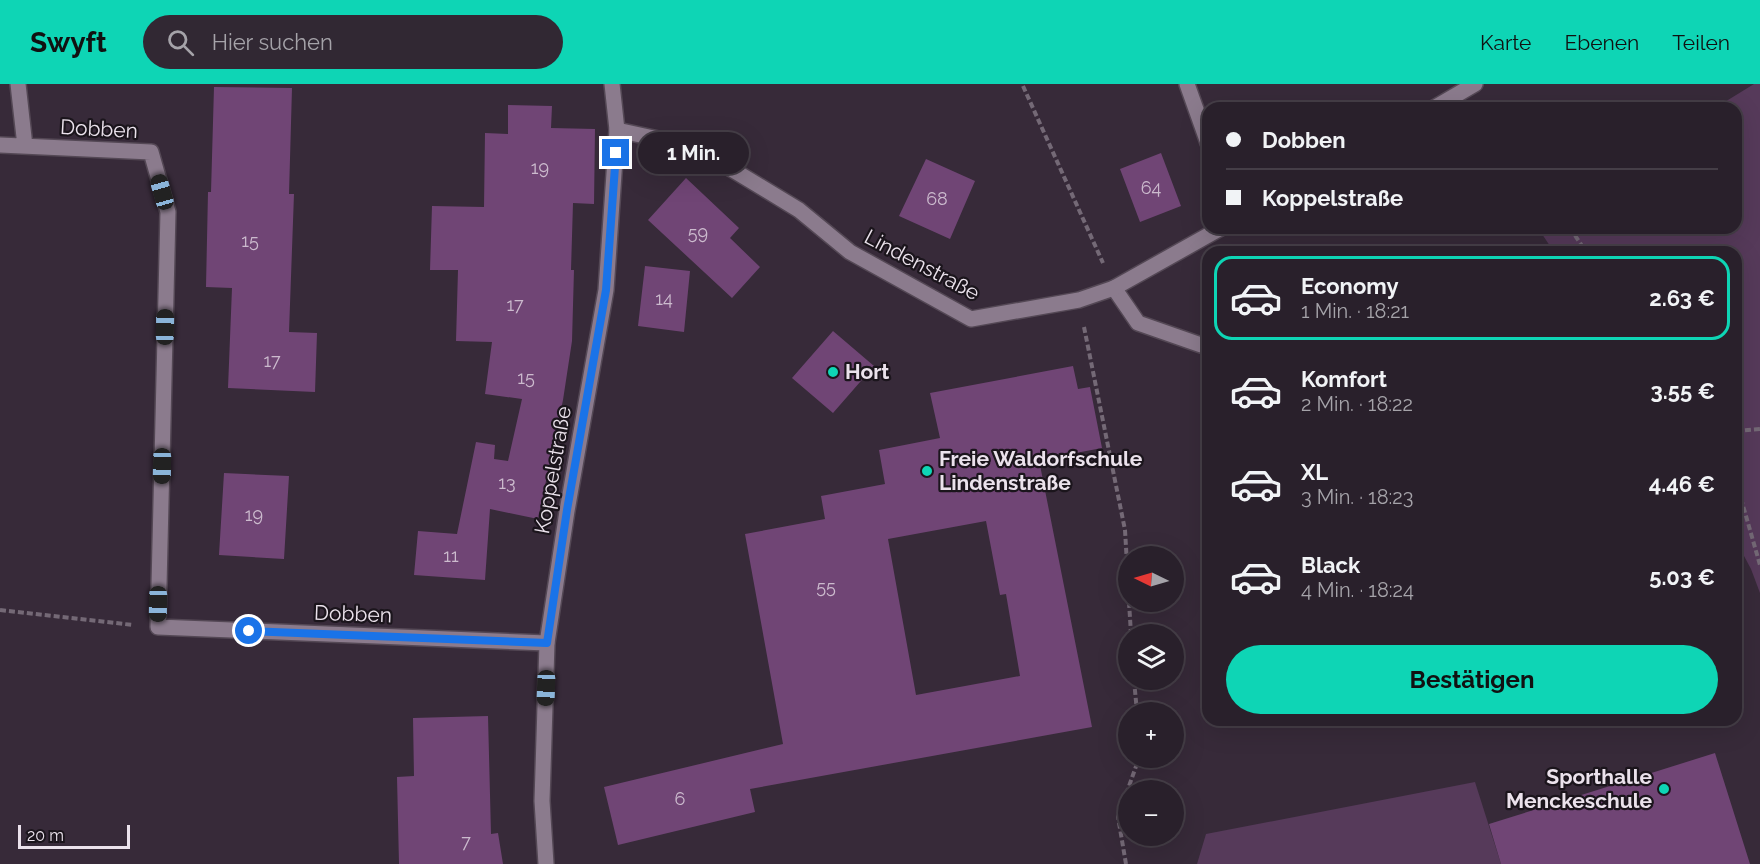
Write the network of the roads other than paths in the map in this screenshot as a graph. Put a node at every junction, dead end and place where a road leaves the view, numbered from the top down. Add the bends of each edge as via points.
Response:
1 (18, 84) edge
2 (612, 84) edge
3 (1187, 84) edge
4 (1475, 84) edge
5 (1444, 102) edge
6 (1202, 126) edge
7 (617, 130) junction
8 (0, 145) edge
9 (25, 146) junction
10 (1210, 234) edge
11 (1114, 288) junction
12 (1202, 345) edge
13 (547, 643) junction
14 (546, 864) edge

1 - 9 street
2 - 7 street, Koppelstraße
3 - 6 street
4 - 5 street
7 - 11 street, Lindenstraße via 695,147 799,210 850,252 971,319 1079,300
7 - 13 street, Koppelstraße via 606,290
8 - 9 street, Dobben
9 - 13 street, Dobben via 151,152 168,212 158,627
10 - 11 street, Lindenstraße
11 - 12 street via 1138,323
13 - 14 street, Koppelstraße via 542,801

